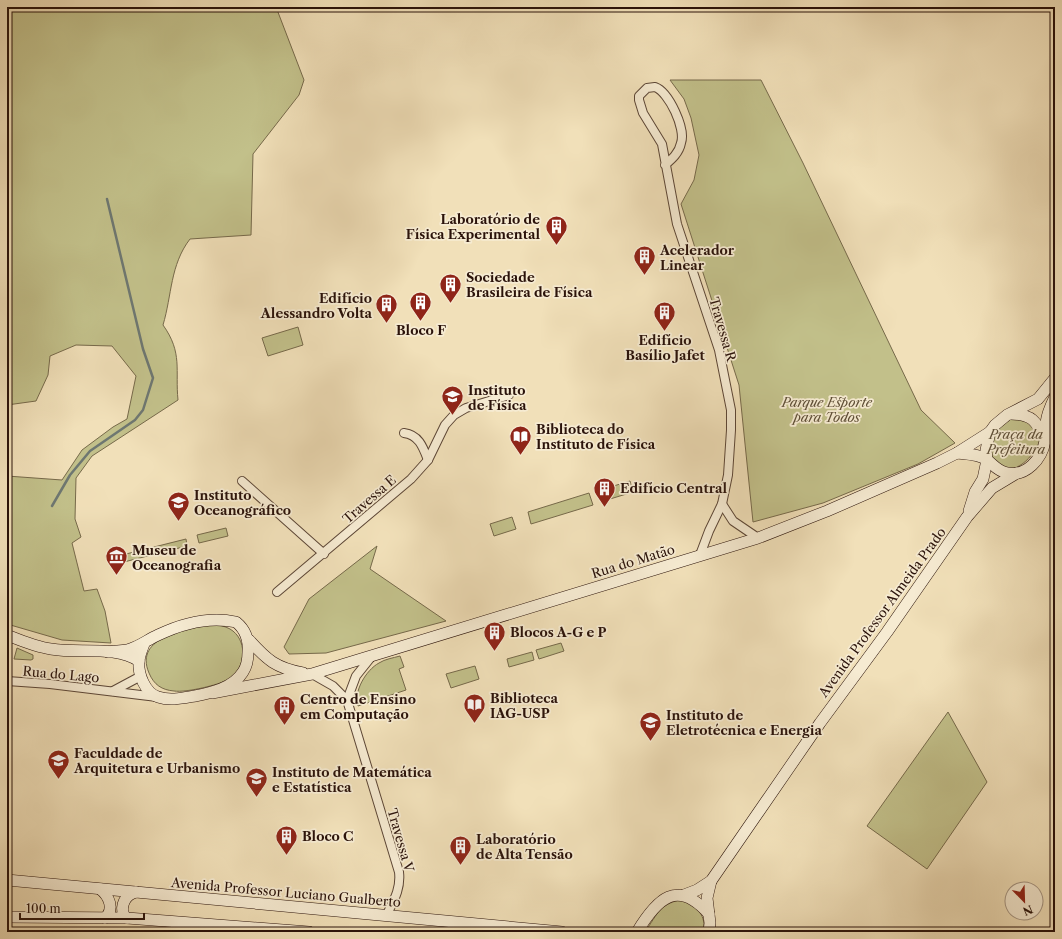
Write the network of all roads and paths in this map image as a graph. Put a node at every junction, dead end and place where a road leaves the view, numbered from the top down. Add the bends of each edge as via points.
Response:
1 (664, 165) junction
2 (1055, 378) edge
3 (509, 395) dead end
4 (1055, 397) edge
5 (1007, 414) junction
6 (990, 432) junction
7 (404, 433) dead end
8 (1046, 439) junction
9 (957, 453) junction
10 (428, 460) junction
11 (987, 460) junction
12 (1017, 473) junction
13 (242, 481) dead end
14 (722, 504) junction
15 (967, 517) junction
16 (758, 538) junction
17 (324, 554) junction
18 (700, 554) junction
19 (277, 592) dead end
20 (7, 635) edge
21 (248, 640) junction
22 (144, 644) junction
23 (108, 652) junction
24 (373, 655) junction
25 (139, 661) junction
26 (311, 674) junction
27 (141, 676) junction
28 (7, 681) edge
29 (113, 691) junction
30 (212, 693) junction
31 (157, 697) junction
32 (347, 700) junction
33 (7, 880) edge
34 (711, 881) junction
35 (100, 889) junction
36 (136, 892) junction
37 (684, 895) junction
38 (709, 914) junction
39 (386, 916) junction
40 (7, 917) edge
41 (105, 918) junction
42 (127, 918) junction
43 (636, 931) edge
44 (308, 932) edge
45 (562, 932) edge
46 (709, 932) edge

1 - 1 street, Travessa R via 677,153 682,143 682,133 664,93 655,87 647,88 639,100 643,113 662,144
1 - 14 street, Travessa R via 677,224 719,350 731,410 728,475
2 - 5 street via 1038,399
3 - 10 street, Travessa E via 466,408 454,415 445,425
4 - 8 street via 1046,423
5 - 6 street
5 - 8 street via 1029,416 1040,427
6 - 9 street, Rua do Matão
6 - 11 street via 986,450
7 - 10 street via 413,434
8 - 12 street via 1039,458 1033,465
9 - 11 street
9 - 16 street, Rua do Matão
10 - 17 street, Travessa E
11 - 12 street via 1000,471
11 - 15 street, Avenida Professor Almeida Prado via 983,479 975,492
12 - 15 street, Avenida Professor Almeida Prado via 992,488
13 - 17 street
14 - 16 street via 733,521
14 - 18 street, Travessa R
15 - 34 street, Avenida Professor Almeida Prado
16 - 18 street, Rua do Matão
17 - 19 street, Travessa E
18 - 24 street, Rua do Matão
20 - 23 street via 52,650
21 - 22 street via 236,622 206,619 156,635
21 - 26 street, Rua do Matão via 279,668
21 - 30 street via 247,664 243,672 230,684
22 - 23 street via 128,650
22 - 25 street
23 - 25 street via 130,655
24 - 26 street, Rua do Matão
24 - 32 street via 356,676
25 - 27 street
26 - 30 street, Rua do Matão
26 - 32 street, Travessa V via 333,686
27 - 29 street, Rua do Lago
27 - 31 street via 145,687
28 - 29 street, Rua do Lago
29 - 31 street, Rua do Lago
30 - 31 street via 177,699
32 - 39 street, Travessa V via 399,872 397,894
33 - 35 street, Avenida Professor Luciano Gualberto
34 - 37 street, Avenida Professor Almeida Prado
34 - 38 street, Avenida Professor Almeida Prado via 707,898
35 - 36 street, Avenida Professor Luciano Gualberto
35 - 41 street via 110,903
36 - 39 street, Avenida Professor Luciano Gualberto
36 - 42 street via 128,896 123,903 122,912
37 - 38 street via 698,902
37 - 43 street, Avenida Professor Almeida Prado via 671,896 660,901
38 - 46 street, Avenida Professor Almeida Prado
39 - 45 street, Avenida Professor Luciano Gualberto
40 - 41 street
41 - 42 street
42 - 44 street

